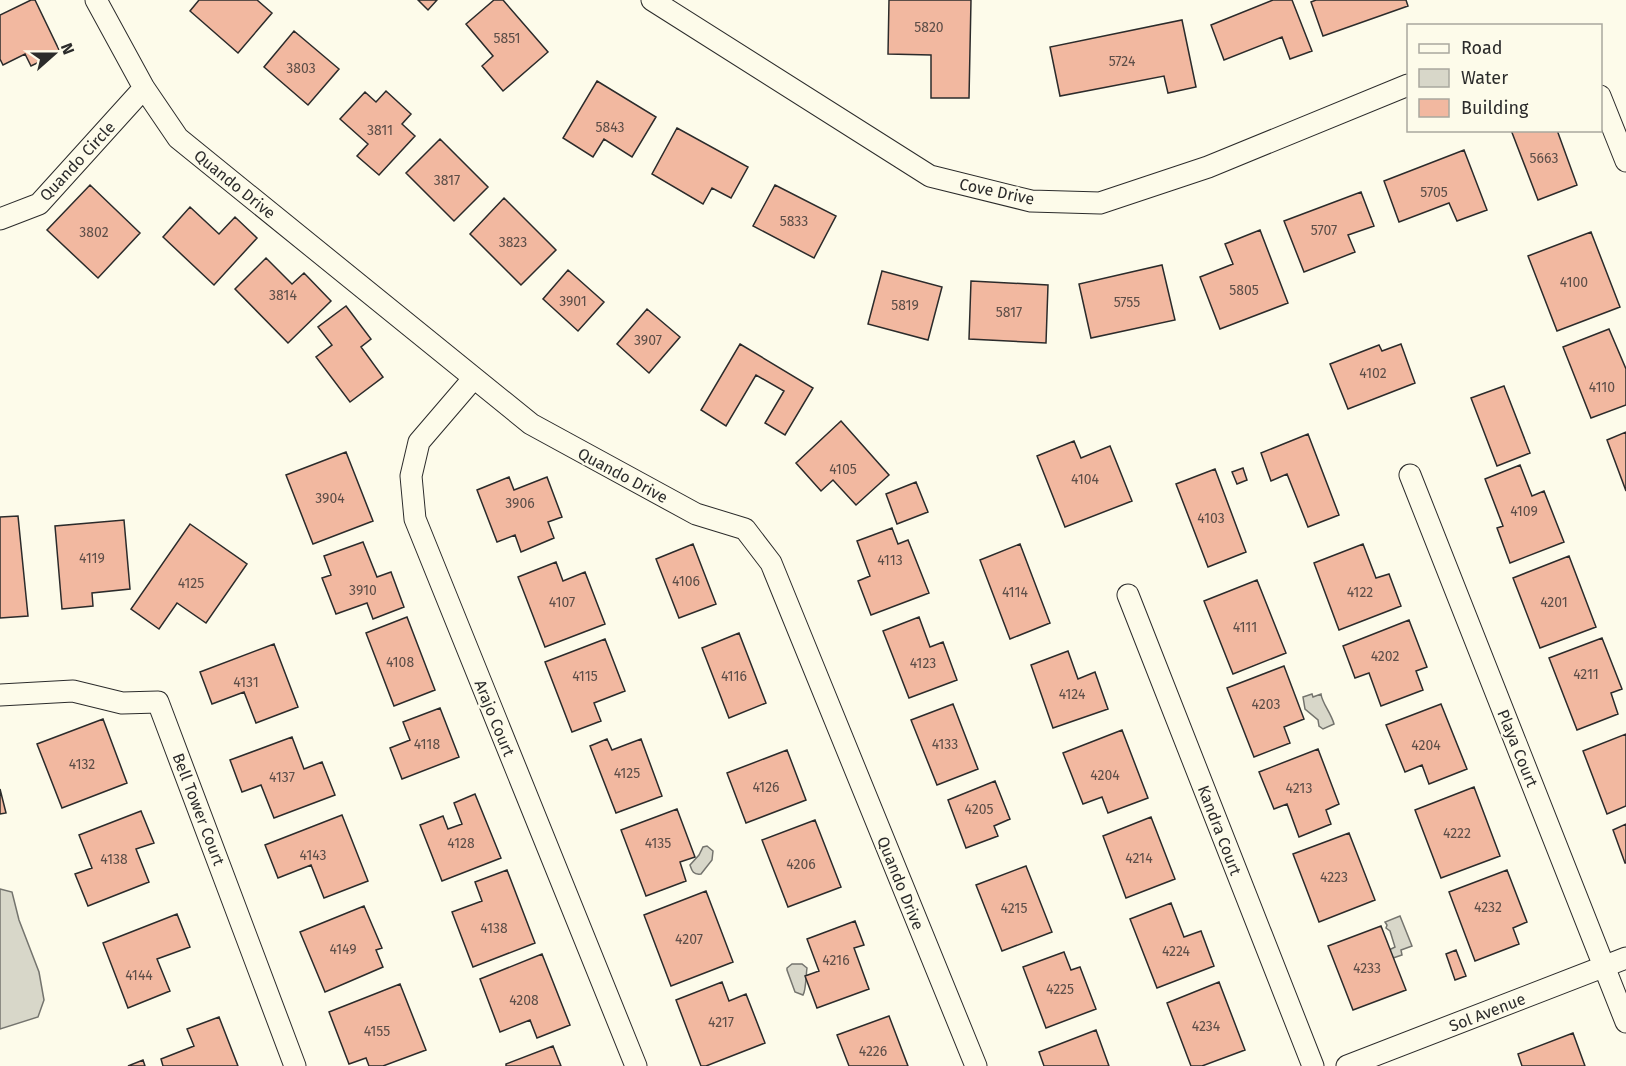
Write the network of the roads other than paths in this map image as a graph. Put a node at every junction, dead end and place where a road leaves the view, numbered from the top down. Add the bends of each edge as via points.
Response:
1 (96, 0) edge
2 (652, 0) edge
3 (1407, 85) edge
4 (144, 88) junction
5 (1602, 101) edge
6 (1626, 161) edge
7 (0, 219) edge
8 (473, 379) junction
9 (1410, 475) dead end
10 (1128, 595) dead end
11 (0, 695) edge
12 (1626, 958) edge
13 (1604, 966) junction
14 (1626, 1022) edge
15 (295, 1066) edge
16 (636, 1066) edge
17 (976, 1066) edge
18 (1312, 1066) edge
19 (1347, 1066) edge

1 - 4 street, Quando Drive
2 - 3 street, Cove Drive via 930,176 1031,201 1100,203 1208,167
4 - 7 street, Quando Circle via 39,204
4 - 8 street, Quando Drive via 178,138
5 - 6 street
8 - 16 street, Arajo Court via 419,442 411,477 415,519
8 - 17 street, Quando Drive via 531,424 610,469 696,514 745,530 771,563
9 - 13 street, Playa Court
10 - 18 street, Kandra Court
11 - 15 street, Bell Tower Court via 73,690 122,703 158,702
12 - 13 street, Sol Avenue
13 - 14 street, Playa Court
13 - 19 street, Sol Avenue

